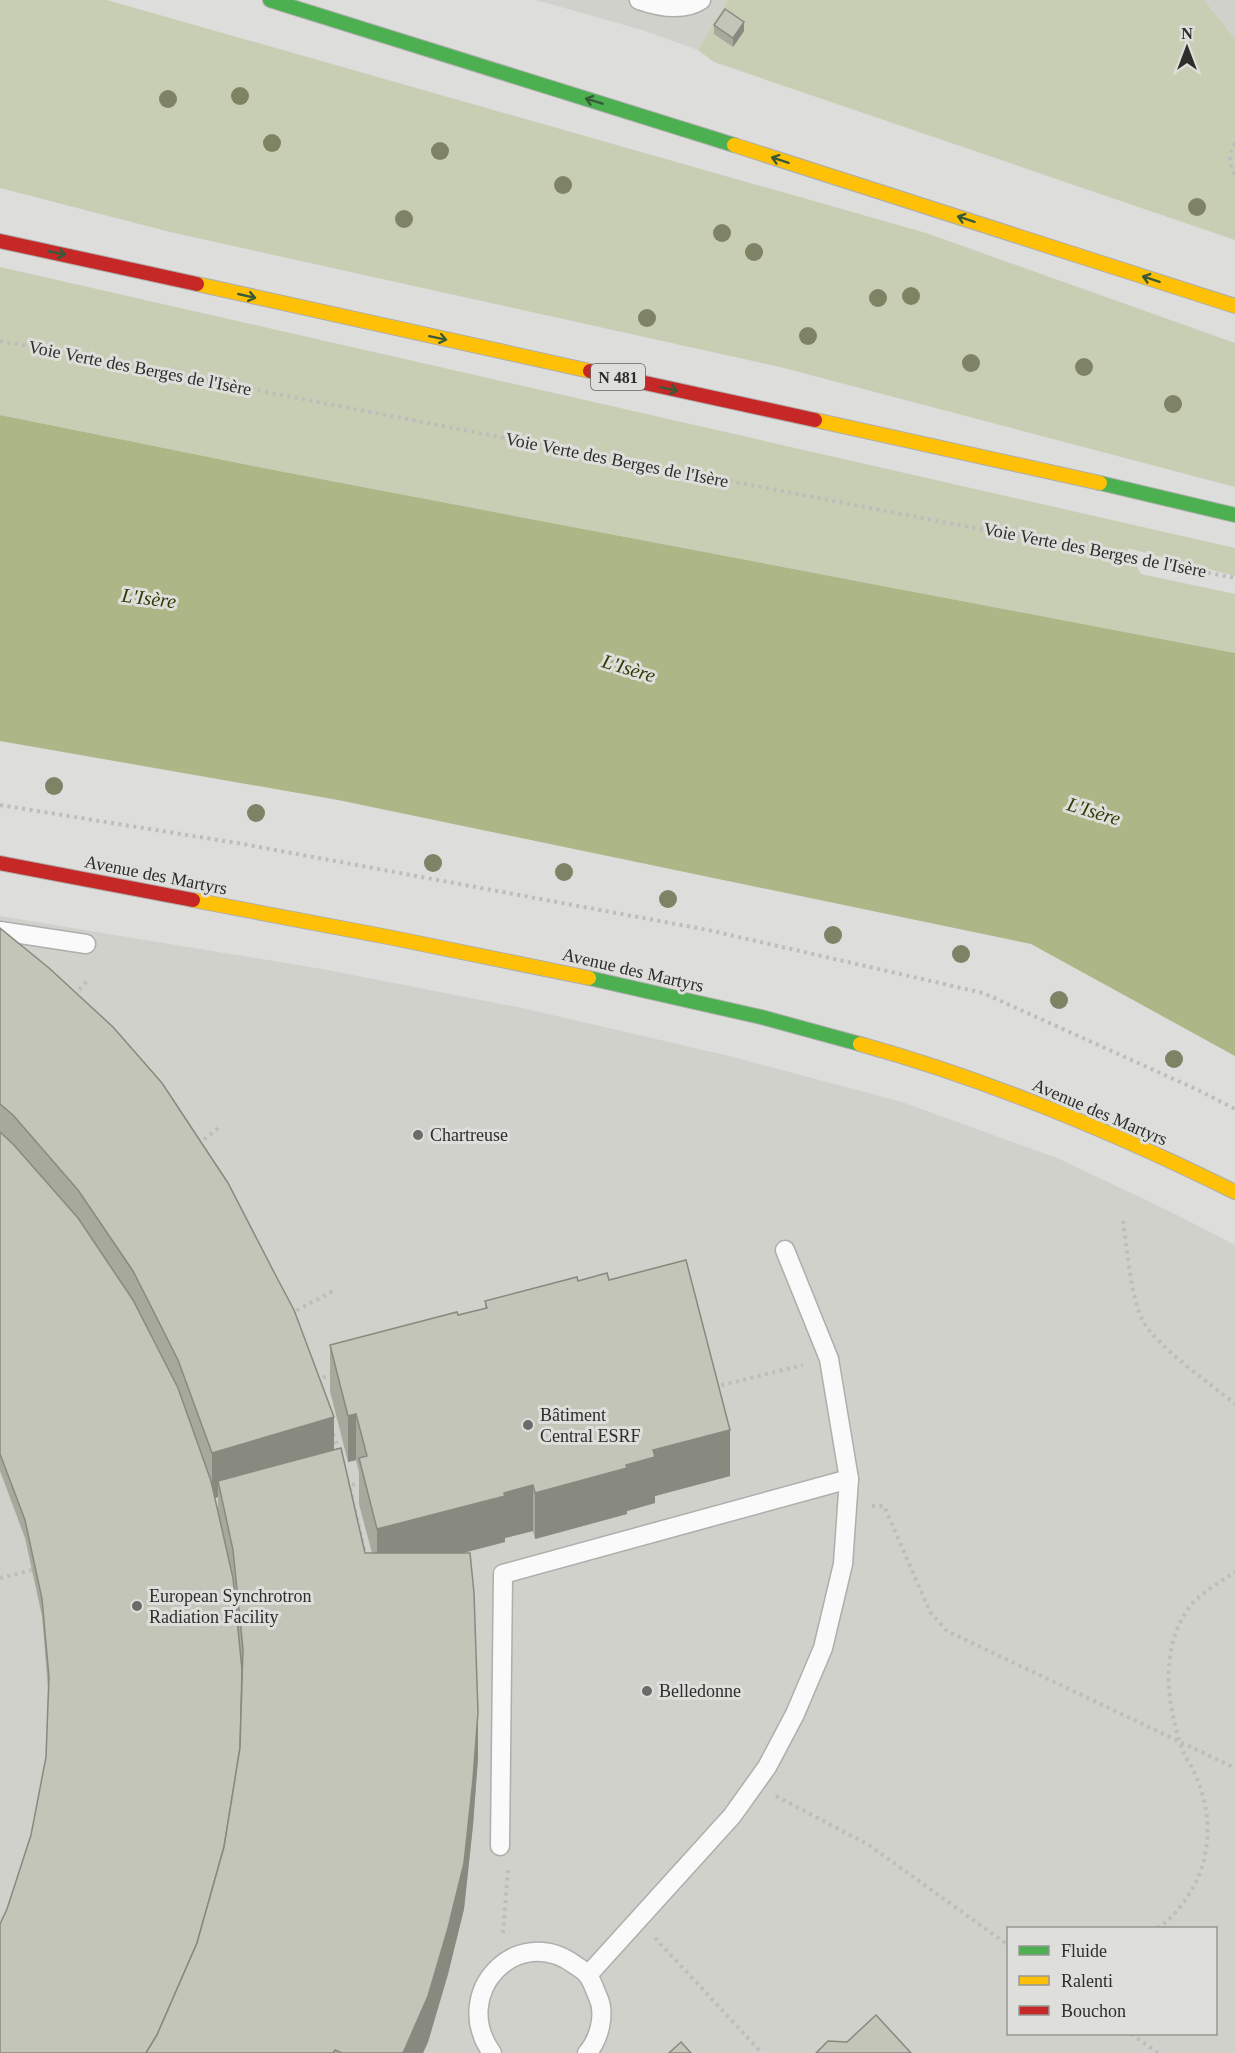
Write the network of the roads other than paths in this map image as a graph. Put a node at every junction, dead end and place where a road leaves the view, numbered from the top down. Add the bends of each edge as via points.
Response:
1 (270, 0) edge
2 (639, 0) edge
3 (701, 0) edge
4 (0, 241) edge
5 (1235, 306) edge
6 (1235, 514) edge
7 (0, 863) edge
8 (0, 931) edge
9 (86, 944) dead end
10 (1235, 1192) edge
11 (785, 1250) dead end
12 (849, 1479) junction
13 (500, 1846) dead end
14 (588, 1975) junction
15 (591, 2052) edge
16 (492, 2053) edge

5 -> 1 main road
2 - 3 lane via 658,7 692,6
4 -> 6 main road, N 481
7 - 10 main road, Avenue des Martyrs via 494,957 731,1010 900,1056 1050,1108
8 - 9 lane
11 - 12 lane via 829,1359
12 - 13 lane via 503,1574
12 - 14 lane via 843,1564 823,1648 795,1714 767,1767 732,1816
14 - 15 lane via 601,2003 600,2027
14 - 16 lane via 564,1957 536,1952 499,1966 485,1983 478,2006 479,2028

